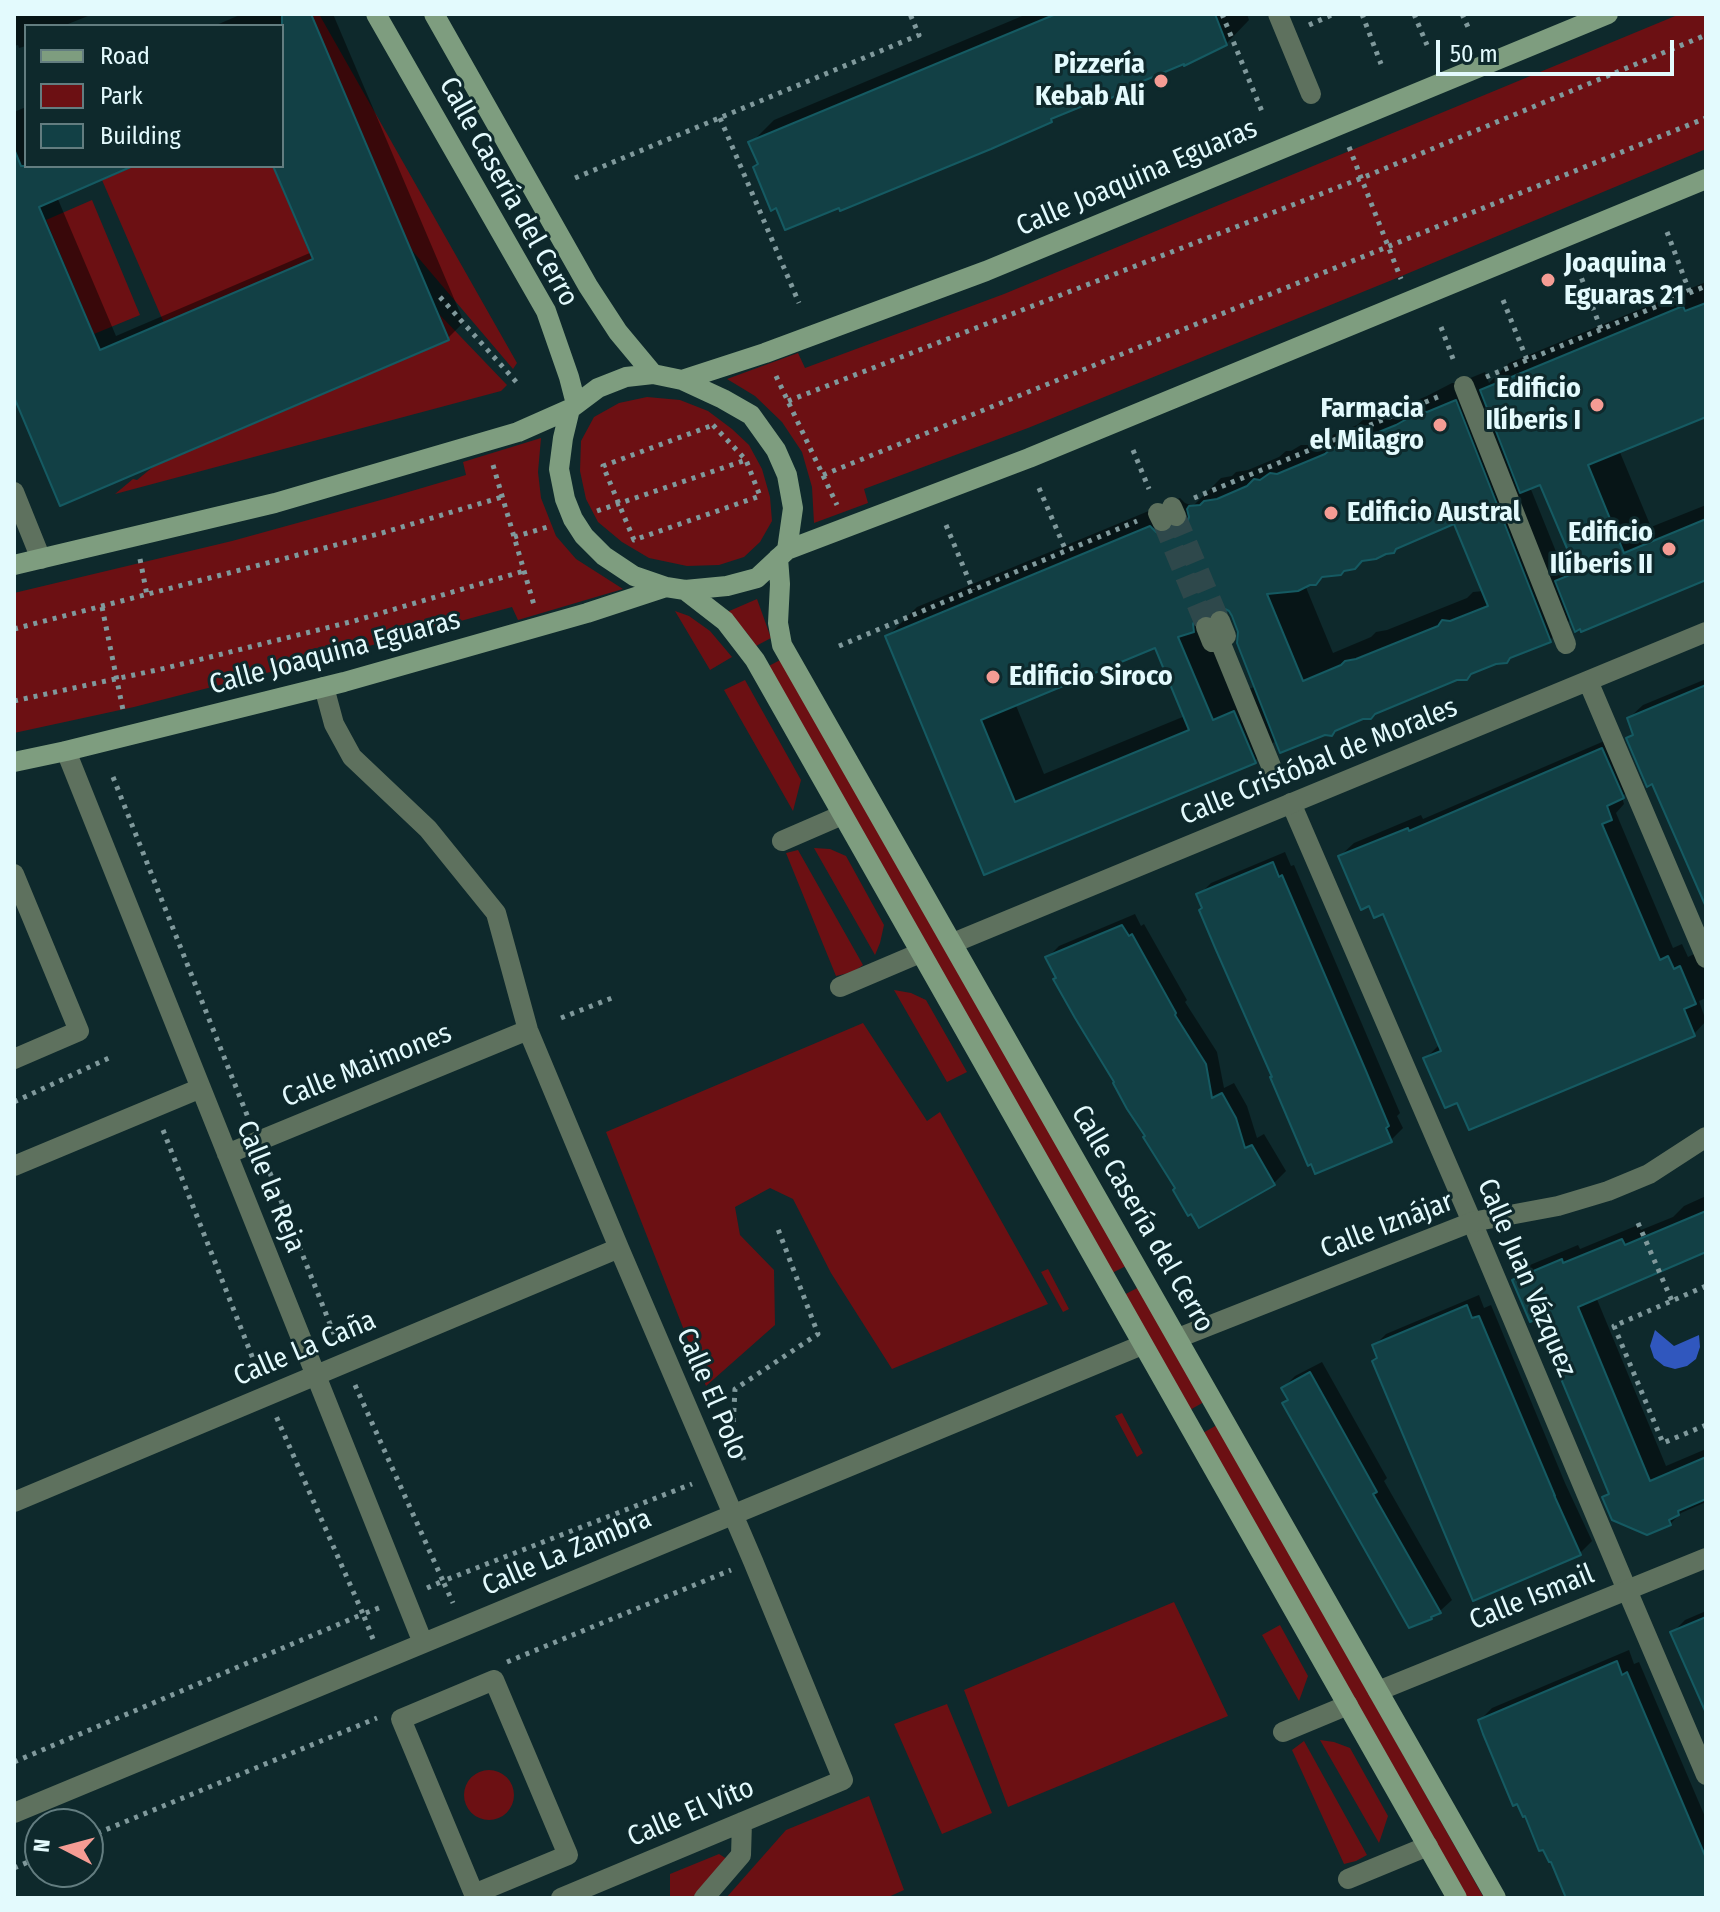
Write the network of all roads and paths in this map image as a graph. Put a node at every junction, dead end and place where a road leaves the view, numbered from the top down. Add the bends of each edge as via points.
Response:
1 (376, 14) edge
2 (434, 14) edge
3 (910, 14) edge
4 (1278, 14) edge
5 (1362, 14) edge
6 (1414, 14) edge
7 (1462, 14) edge
8 (1608, 14) edge
9 (1224, 15) edge
10 (1468, 27) dead end
11 (1706, 35) edge
12 (1427, 45) dead end
13 (1381, 64) dead end
14 (1311, 94) dead end
15 (1263, 114) dead end
16 (720, 118) junction
17 (1706, 118) edge
18 (1346, 138) dead end
19 (575, 178) dead end
20 (1362, 178) junction
21 (1706, 179) edge
22 (1667, 232) dead end
23 (1388, 246) junction
24 (1578, 269) dead end
25 (1706, 286) edge
26 (1405, 288) dead end
27 (1690, 293) junction
28 (440, 297) dead end
29 (1503, 300) dead end
30 (799, 303) dead end
31 (1441, 327) dead end
32 (1601, 329) junction
33 (1527, 360) junction
34 (770, 364) dead end
35 (653, 374) junction
36 (1486, 377) dead end
37 (682, 380) junction
38 (519, 385) dead end
39 (1464, 386) joint
40 (788, 401) junction
41 (573, 406) junction
42 (1133, 450) dead end
43 (490, 454) dead end
44 (755, 457) dead end
45 (746, 460) junction
46 (823, 475) junction
47 (1039, 488) dead end
48 (14, 492) edge
49 (502, 497) junction
50 (618, 503) junction
51 (596, 511) dead end
52 (841, 513) dead end
53 (1167, 514) tunnel mouth
54 (946, 525) dead end
55 (553, 526) dead end
56 (514, 537) junction
57 (139, 550) dead end
58 (1066, 551) dead end
59 (782, 554) junction
60 (41, 559) junction
61 (14, 565) edge
62 (524, 571) junction
63 (676, 589) junction
64 (973, 590) dead end
65 (147, 595) junction
66 (102, 607) junction
67 (537, 614) dead end
68 (14, 629) edge
69 (1215, 629) tunnel mouth
70 (1706, 632) edge
71 (1566, 644) dead end
72 (117, 678) junction
73 (1588, 681) junction
74 (324, 687) junction
75 (14, 701) edge
76 (125, 719) dead end
77 (66, 751) junction
78 (14, 762) edge
79 (1271, 766) dead end
80 (113, 777) dead end
81 (1291, 803) junction
82 (842, 815) junction
83 (782, 841) dead end
84 (14, 874) edge
85 (953, 943) junction
86 (920, 953) junction
87 (1706, 958) edge
88 (840, 987) dead end
89 (612, 998) dead end
90 (561, 1018) dead end
91 (528, 1030) junction
92 (111, 1057) dead end
93 (14, 1059) edge
94 (201, 1088) junction
95 (14, 1102) edge
96 (154, 1107) junction
97 (1706, 1137) edge
98 (257, 1142) junction
99 (227, 1154) junction
100 (14, 1166) edge
101 (1472, 1222) junction
102 (1638, 1223) dead end
103 (778, 1229) dead end
104 (619, 1248) junction
105 (1706, 1286) edge
106 (1672, 1301) junction
107 (1178, 1338) junction
108 (1142, 1345) junction
109 (345, 1362) junction
110 (316, 1375) junction
111 (267, 1396) junction
112 (1706, 1425) edge
113 (744, 1460) dead end
114 (704, 1479) dead end
115 (14, 1502) edge
116 (733, 1515) junction
117 (1706, 1558) edge
118 (443, 1581) junction
119 (1627, 1590) junction
120 (453, 1604) dead end
121 (387, 1605) dead end
122 (363, 1614) junction
123 (423, 1643) junction
124 (375, 1644) dead end
125 (1378, 1691) junction
126 (1348, 1705) junction
127 (1283, 1732) dead end
128 (14, 1762) edge
129 (1706, 1775) edge
130 (843, 1780) joint
131 (14, 1813) edge
132 (742, 1822) junction
133 (1428, 1846) junction
134 (1348, 1879) dead end
135 (474, 1894) joint
136 (561, 1898) edge
137 (704, 1898) edge
138 (1457, 1898) edge
139 (1496, 1898) edge

1 - 41 main road, Calle Casería del Cerro via 546,311 569,377
2 - 35 main road, Calle Casería del Cerro via 588,286
3 - 16 path via 919,35
4 - 14 street
5 - 13 path
6 - 12 path
7 - 10 path
8 - 37 main road, Calle Joaquina Eguaras via 986,271
9 - 15 path
11 - 20 path
16 - 19 path
16 - 30 path
17 - 23 path
18 - 20 path
20 - 23 path
20 - 40 path
21 - 59 main road
22 - 27 path
23 - 26 path
23 - 46 path
24 - 32 path
25 - 27 path
27 - 32 path
28 - 38 path
29 - 33 path
31 - 39 path
32 - 33 path
33 - 36 path
34 - 40 path
35 - 37 main road, Calle Casería del Cerro
35 - 41 main road via 598,388
37 - 59 main road, Calle Casería del Cerro via 751,415 776,450 793,508
39 - 71 street
40 - 46 path
41 - 60 main road via 518,432 275,503
41 - 63 main road via 559,469 573,519 604,556 634,576
42 - 53 path
43 - 49 path
44 - 45 path
45 - 50 path
45 - 50 path via 713,425 603,466
45 - 50 path via 760,496 634,540
46 - 52 path
47 - 58 path
48 - 60 street
49 - 56 path
49 - 65 path
50 - 51 path
54 - 64 path
55 - 56 path
56 - 62 path
57 - 65 path
59 - 63 main road via 757,578
59 - 85 main road, Calle Casería del Cerro via 782,645
60 - 61 main road
62 - 67 path
62 - 72 path via 354,621
63 - 74 main road, Calle Joaquina Eguaras
63 - 82 main road via 725,621 755,660
65 - 66 path
66 - 68 path
66 - 72 path
69 - 79 street
70 - 73 street, Calle Cristóbal de Morales
72 - 75 path
72 - 76 path
73 - 81 street, Calle Cristóbal de Morales
73 - 87 street
74 - 77 main road, Calle Joaquina Eguaras
74 - 91 street, Calle El Polo via 334,724 352,757 428,829 496,913
77 - 78 main road, Calle Joaquina Eguaras
77 - 94 street, Calle la Reja
80 - 98 path
81 - 85 street, Calle Cristóbal de Morales
81 - 101 street, Calle Juan Vázquez
82 - 83 street
82 - 86 main road
84 - 93 street via 79,1031
85 - 107 main road, Calle Casería del Cerro
86 - 88 street
86 - 108 main road
89 - 90 path
91 - 98 street, Calle Maimones
91 - 104 street, Calle El Polo
92 - 95 path
94 - 96 street
94 - 99 street, Calle la Reja
96 - 100 street
96 - 111 path
97 - 101 street, Calle Iznájar via 1649,1174 1608,1191
98 - 99 street, Calle Maimones
98 - 109 path
99 - 110 street, Calle la Reja
101 - 107 street, Calle Iznájar
101 - 119 street, Calle Juan Vázquez
102 - 106 path
103 - 113 path via 818,1334 735,1389 733,1428
104 - 109 street, Calle La Caña
104 - 116 street, Calle El Polo
105 - 106 path
106 - 112 path via 1614,1326 1663,1443
107 - 125 main road, Calle Casería del Cerro
108 - 116 street, Calle La Zambra
108 - 126 main road
109 - 110 street, Calle La Caña
109 - 118 path
110 - 111 street, Calle La Caña
110 - 123 street, Calle la Reja
111 - 115 street, Calle La Caña
111 - 122 path
114 - 118 path
116 - 123 street, Calle La Zambra
116 - 130 street, Calle El Polo
117 - 119 street, Calle Ismail
118 - 120 path
119 - 125 street, Calle Ismail
119 - 129 street, Calle Juan Vázquez
121 - 122 path
122 - 124 path
122 - 128 path
123 - 131 street, Calle La Zambra
125 - 139 main road, Calle Casería del Cerro
126 - 127 street
126 - 133 main road
130 - 132 street, Calle El Vito
132 - 136 street, Calle El Vito
132 - 137 street via 741,1855
133 - 134 street
133 - 138 main road
135 - 135 street via 401,1719 494,1680 568,1855

